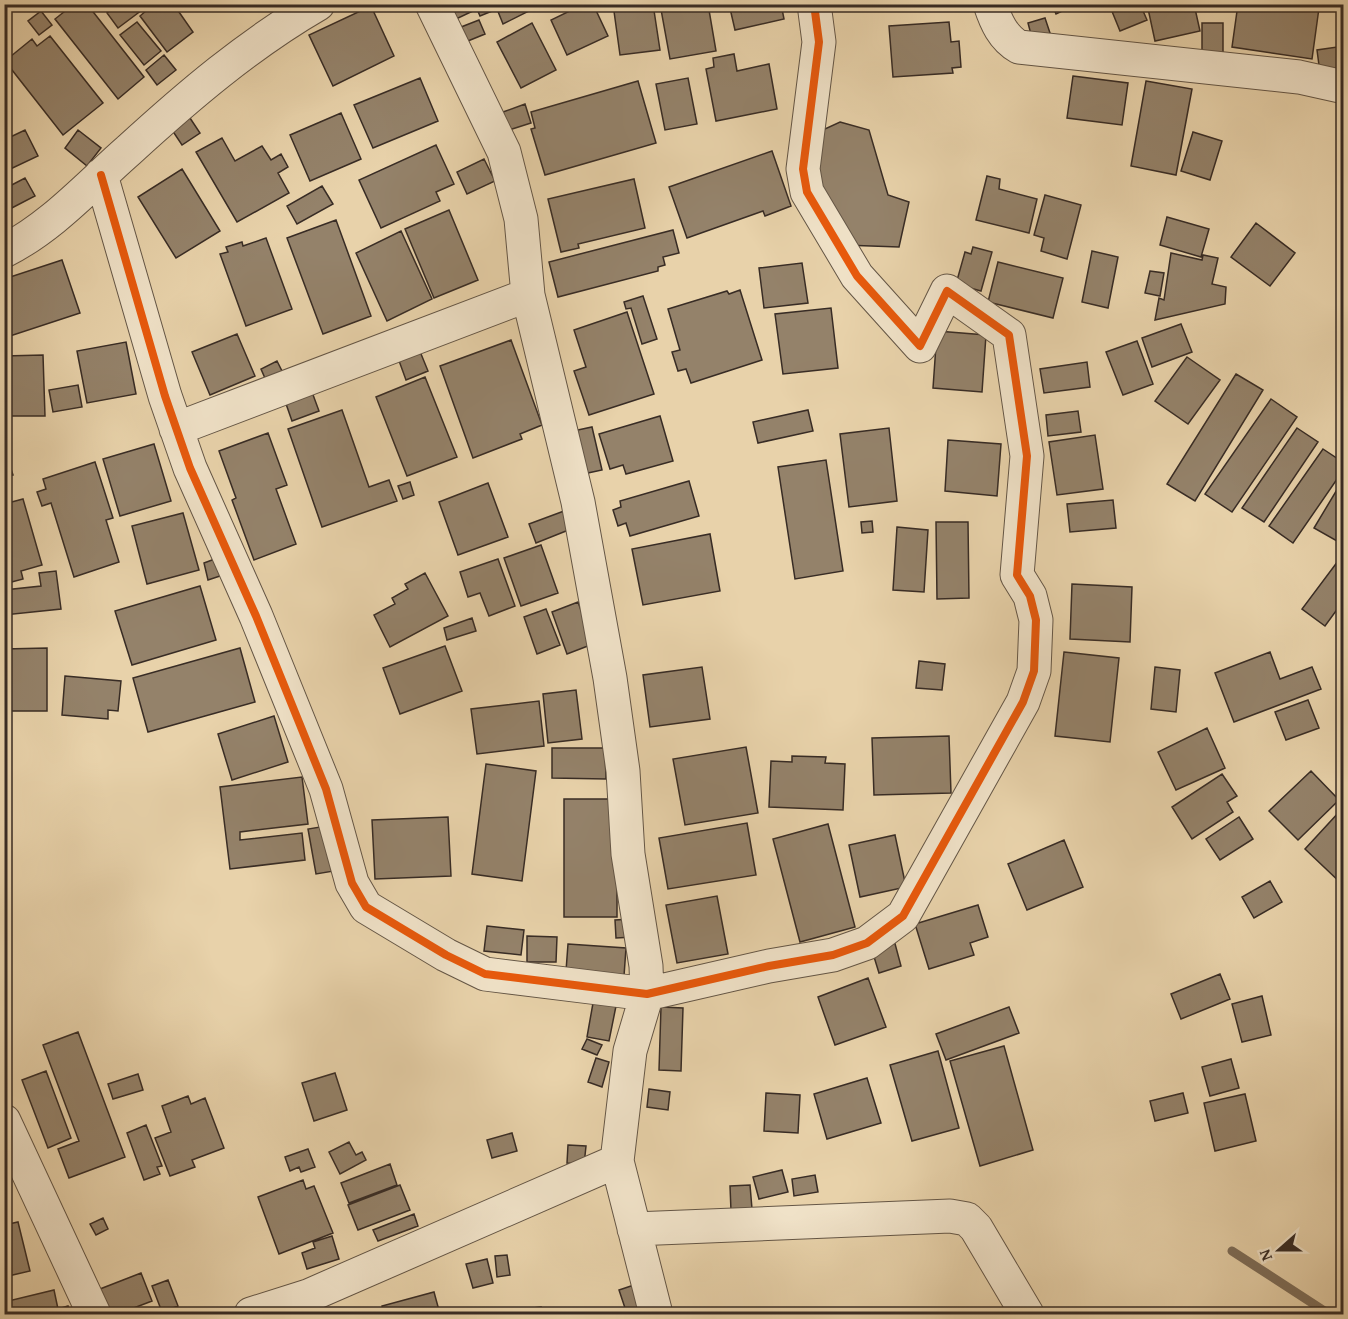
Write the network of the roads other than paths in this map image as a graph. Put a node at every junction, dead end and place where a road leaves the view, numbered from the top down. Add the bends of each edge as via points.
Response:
1 (318, 4) edge
2 (432, 4) edge
3 (814, 4) edge
4 (990, 4) edge
5 (1344, 87) edge
6 (101, 175) junction
7 (4, 251) edge
8 (528, 295) junction
9 (176, 429) junction
10 (647, 994) junction
11 (4, 1121) edge
12 (617, 1161) junction
13 (634, 1229) junction
14 (94, 1314) edge
15 (251, 1314) edge
16 (656, 1314) edge
17 (1027, 1314) edge

1 - 6 street via 275,29 173,110
2 - 8 street via 504,152 521,219
3 - 10 street via 819,42 804,169 807,192 857,276 920,346 948,291 1009,335 1027,456 1017,575 1030,596 1036,620 1034,671 1023,702 903,916 887,931 832,955
4 - 5 street via 995,21 1010,42 1019,47 1299,77
6 - 7 street via 47,224
6 - 9 street
8 - 9 street
8 - 10 street via 578,502 610,678
9 - 10 street via 327,789 352,884 366,907 485,974
10 - 12 street via 630,1052
11 - 14 street
12 - 13 street
12 - 15 street via 308,1296
13 - 16 street
13 - 17 street via 950,1216 967,1219

